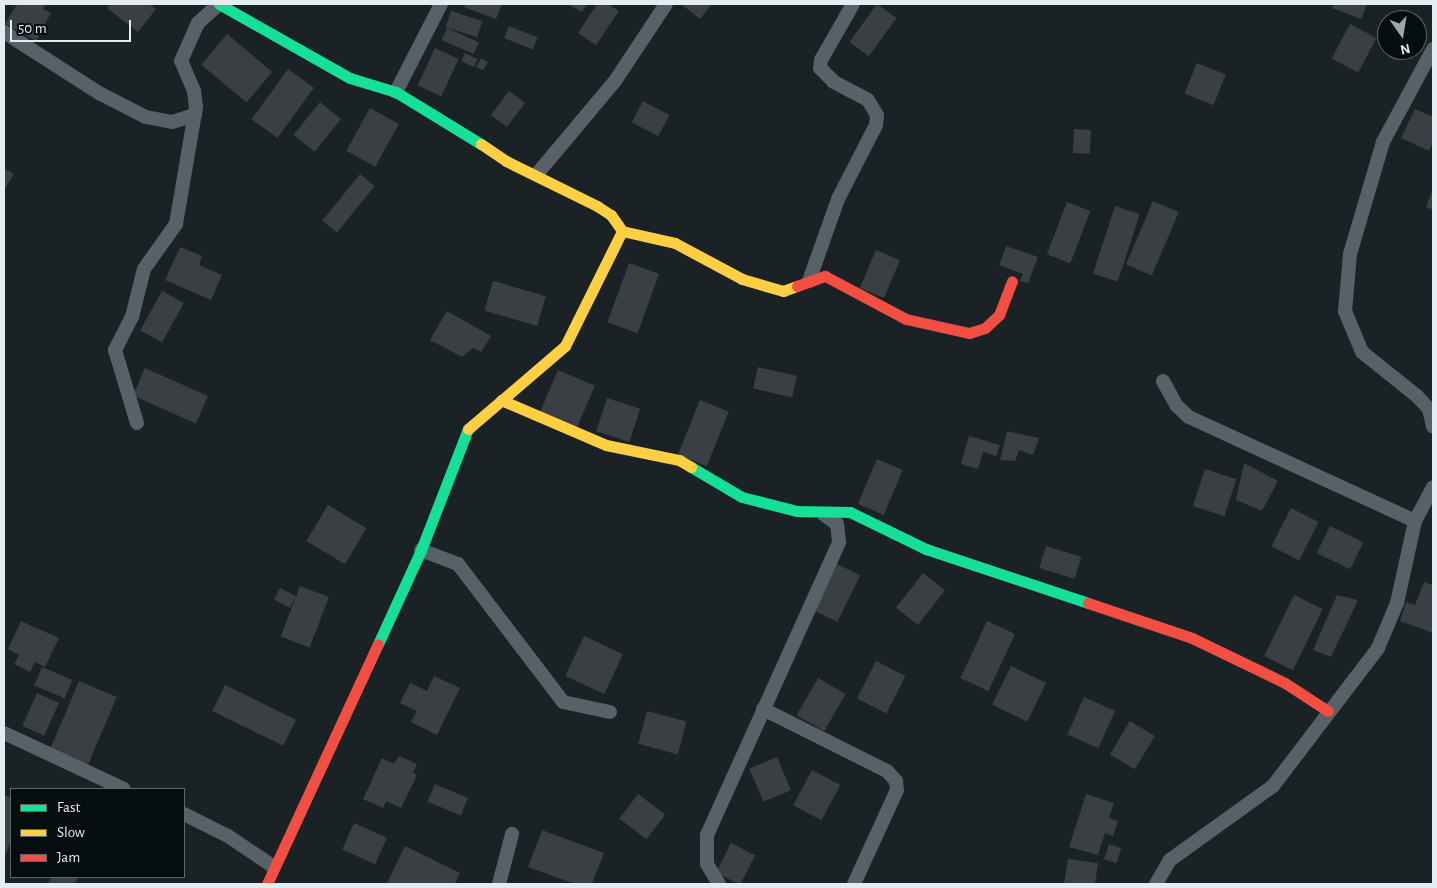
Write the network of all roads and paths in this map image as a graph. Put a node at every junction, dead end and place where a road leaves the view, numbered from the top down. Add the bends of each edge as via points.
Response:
1 (219, 4) edge
2 (441, 4) edge
3 (666, 4) edge
4 (853, 4) edge
5 (4, 32) edge
6 (1433, 49) edge
7 (396, 92) junction
8 (195, 115) junction
9 (537, 174) junction
10 (622, 231) junction
11 (809, 280) junction
12 (1012, 281) dead end
13 (1162, 381) dead end
14 (501, 400) junction
15 (137, 423) dead end
16 (1433, 427) edge
17 (1433, 487) edge
18 (822, 514) junction
19 (1415, 521) junction
20 (421, 550) junction
21 (762, 709) junction
22 (1328, 711) junction
23 (610, 712) dead end
24 (4, 733) edge
25 (122, 788) edge
26 (185, 814) edge
27 (512, 834) dead end
28 (274, 867) junction
29 (267, 884) edge
30 (499, 884) edge
31 (719, 884) edge
32 (854, 884) edge
33 (1156, 884) edge

1 - 7 street via 350,78
1 - 8 street via 198,23 182,53 182,68 194,91
2 - 7 street
3 - 9 street via 615,81
4 - 11 street via 821,60 820,68 833,81 868,100 876,115 876,125 838,199
5 - 8 street via 99,93 146,117 172,122
6 - 16 street via 1383,142 1350,254 1345,311 1362,352 1417,396 1429,410
7 - 9 street via 445,119 506,161
8 - 15 street via 176,224 144,269 132,317 115,350
9 - 10 street via 611,215
10 - 11 street via 674,243 730,275 764,286 784,291
10 - 14 street via 565,346
11 - 12 street via 826,276 906,319 969,333 985,328 999,315
13 - 19 street via 1177,406 1189,417
14 - 18 street via 606,445 679,460 742,497
14 - 20 street via 466,431
17 - 19 street
18 - 21 street via 837,524 840,536
18 - 22 street via 850,512 926,549 1192,638 1285,683
19 - 22 street via 1389,628 1378,648
20 - 23 street via 458,564 563,702
20 - 28 street
21 - 31 street via 708,835 707,864
21 - 32 street via 887,771 896,781 896,790
22 - 33 street via 1273,786 1170,860
24 - 25 street
26 - 28 street via 228,836
27 - 30 street
28 - 29 street

